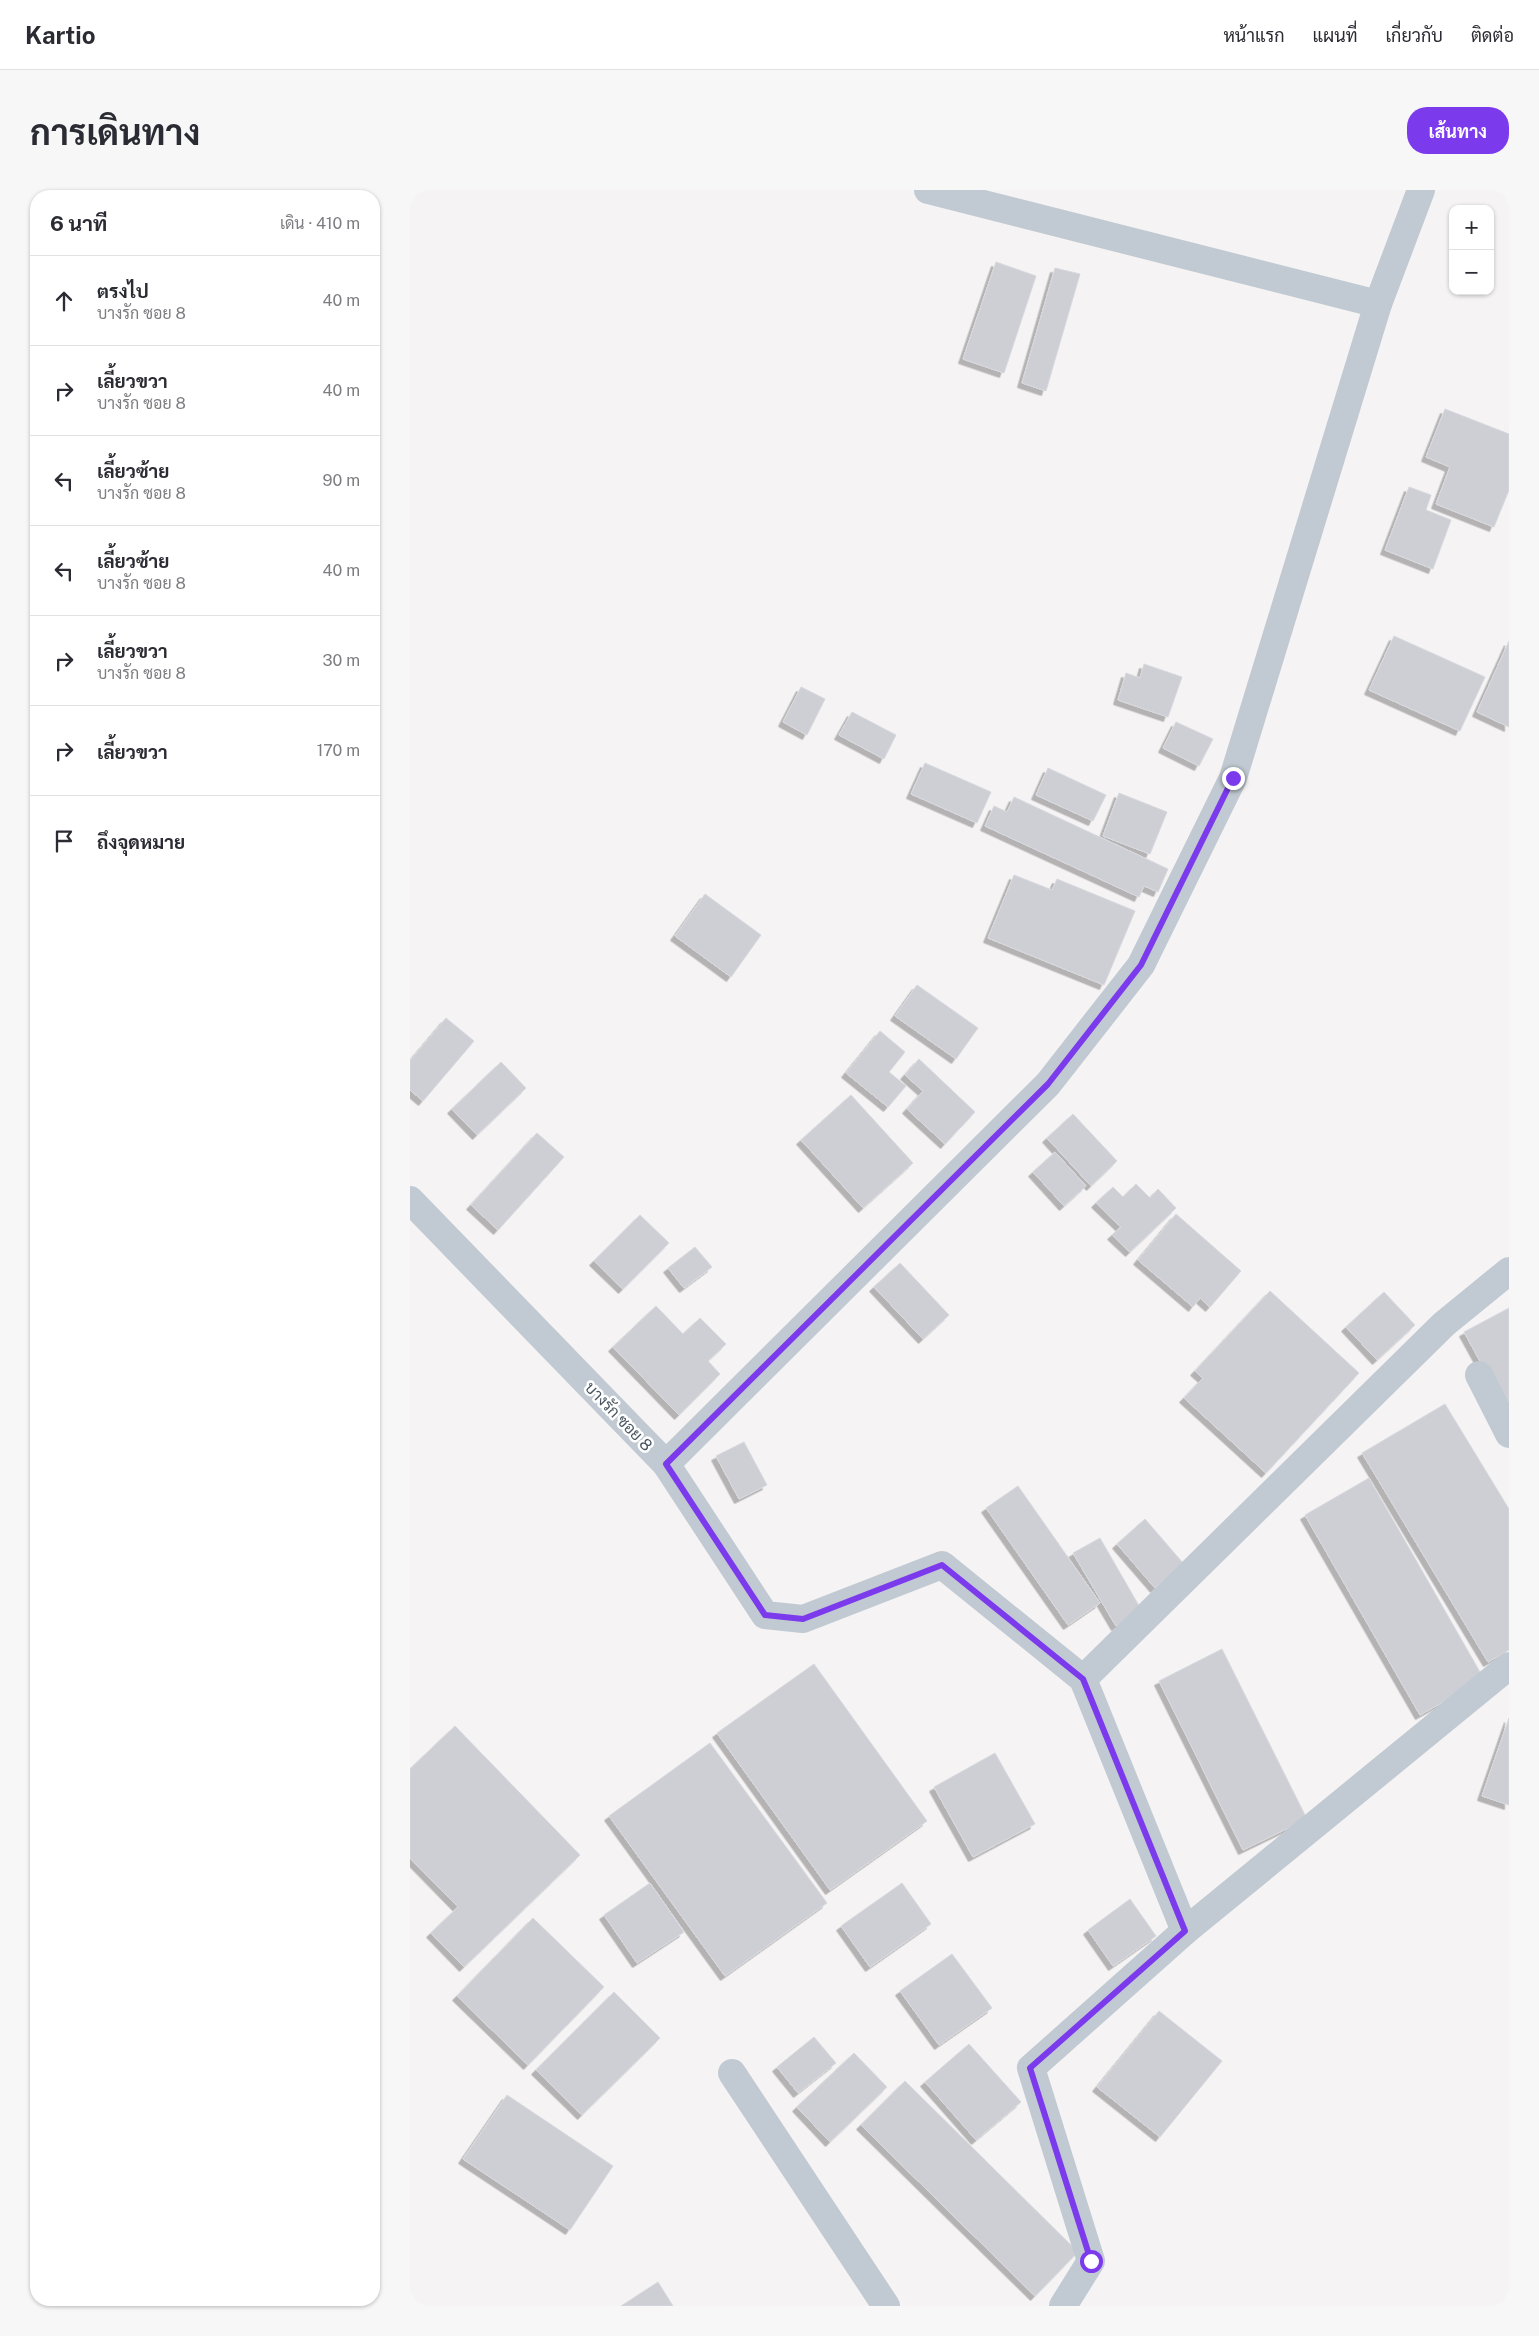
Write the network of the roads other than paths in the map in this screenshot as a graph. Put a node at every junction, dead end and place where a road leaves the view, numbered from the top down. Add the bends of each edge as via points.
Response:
1 (928, 190) edge
2 (1421, 190) edge
3 (1378, 304) junction
4 (410, 1200) edge
5 (1509, 1271) edge
6 (1479, 1375) dead end
7 (1509, 1434) edge
8 (666, 1464) junction
9 (1509, 1666) edge
10 (1083, 1679) junction
11 (1185, 1931) junction
12 (732, 2073) dead end
13 (886, 2306) edge
14 (1063, 2306) edge

1 - 3 street
2 - 3 street
3 - 8 street via 1233,778 1141,965 1048,1084
4 - 8 street, บางรัก ซอย 8
5 - 10 street via 1444,1324
6 - 7 street
8 - 10 street, บางรัก ซอย 8 via 765,1615 803,1619 942,1565
9 - 11 street
10 - 11 street, บางรัก ซอย 8
11 - 14 street via 1030,2068 1091,2261
12 - 13 street

